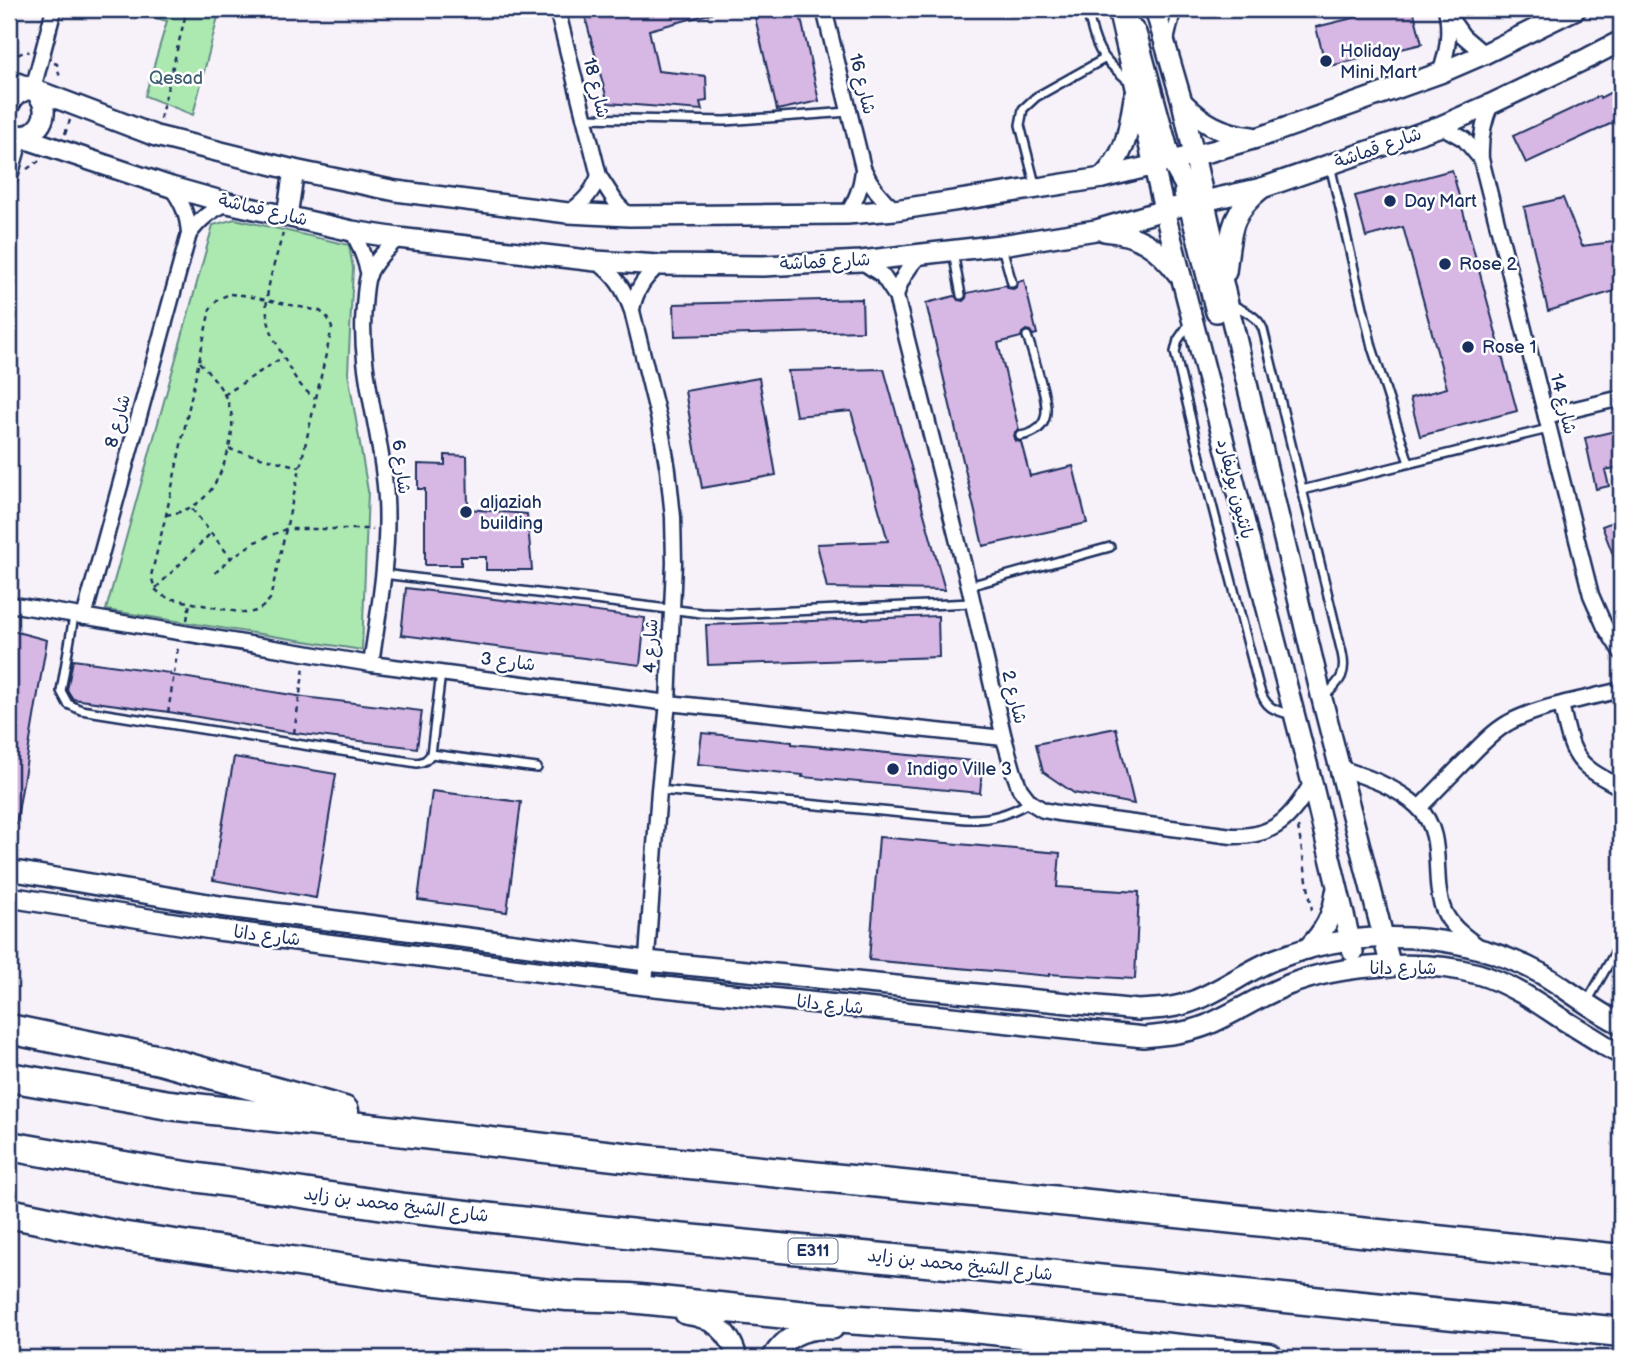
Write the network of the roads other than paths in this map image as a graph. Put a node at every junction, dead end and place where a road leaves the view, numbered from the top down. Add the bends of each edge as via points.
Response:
1 (54, 9) edge
2 (557, 9) edge
3 (824, 9) edge
4 (1087, 9) edge
5 (1155, 9) edge
6 (1177, 9) edge
7 (1576, 9) edge
8 (1119, 11) edge
9 (1447, 11) edge
10 (1621, 41) edge
11 (1167, 50) junction
12 (1484, 54) junction
13 (1104, 59) junction
14 (1440, 73) junction
15 (9, 80) edge
16 (1135, 87) junction
17 (33, 89) junction
18 (1182, 102) junction
19 (1491, 104) junction
20 (9, 106) edge
21 (849, 112) junction
22 (584, 118) junction
23 (1441, 126) junction
24 (13, 131) edge
25 (1260, 137) junction
26 (1194, 156) junction
27 (1481, 159) junction
28 (1162, 164) junction
29 (1330, 164) junction
30 (863, 168) junction
31 (294, 170) junction
32 (599, 176) junction
33 (1102, 178) junction
34 (9, 180) edge
35 (171, 187) junction
36 (1036, 188) junction
37 (1262, 188) junction
38 (228, 203) junction
39 (1196, 203) junction
40 (895, 210) junction
41 (1164, 210) junction
42 (568, 213) junction
43 (847, 214) junction
44 (286, 216) junction
45 (629, 216) junction
46 (1096, 230) junction
47 (352, 231) junction
48 (189, 234) junction
49 (398, 238) junction
50 (1001, 245) junction
51 (952, 251) junction
52 (920, 255) junction
53 (596, 261) junction
54 (861, 261) junction
55 (659, 265) junction
56 (369, 275) junction
57 (1182, 278) junction
58 (1012, 283) dead end
59 (961, 295) dead end
60 (1225, 295) junction
61 (896, 296) junction
62 (632, 311) junction
63 (1192, 320) junction
64 (1027, 336) dead end
65 (1238, 345) junction
66 (1621, 398) edge
67 (1548, 422) junction
68 (1020, 436) dead end
69 (1409, 463) junction
70 (1302, 490) junction
71 (1110, 547) dead end
72 (383, 575) junction
73 (969, 586) junction
74 (972, 603) junction
75 (9, 604) edge
76 (672, 610) junction
77 (79, 617) junction
78 (1621, 652) edge
79 (371, 664) junction
80 (441, 673) junction
81 (1621, 690) edge
82 (1322, 699) junction
83 (668, 703) junction
84 (1562, 705) junction
85 (1294, 716) junction
86 (1004, 738) junction
87 (431, 754) junction
88 (537, 768) dead end
89 (1340, 768) junction
90 (1312, 783) junction
91 (1621, 788) edge
92 (659, 790) junction
93 (1030, 802) junction
94 (1419, 808) junction
95 (9, 870) edge
96 (1337, 888) junction
97 (9, 897) edge
98 (1384, 938) junction
99 (1350, 941) junction
100 (1621, 942) edge
101 (1307, 949) junction
102 (1482, 949) junction
103 (646, 961) junction
104 (1391, 967) junction
105 (1357, 968) junction
106 (645, 985) junction
107 (1586, 1003) junction
108 (1621, 1024) edge
109 (9, 1029) edge
110 (1621, 1054) edge
111 (9, 1077) edge
112 (421, 1133) junction
113 (9, 1146) edge
114 (9, 1196) edge
115 (9, 1213) edge
116 (1619, 1259) edge
117 (567, 1296) junction
118 (905, 1323) junction
119 (962, 1328) junction
120 (1621, 1332) edge
121 (737, 1358) edge
122 (772, 1358) edge
123 (1269, 1358) edge

1 - 17 street
2 - 22 street, شارع 18
3 - 21 street, شارع 16
4 - 13 lane
5 - 11 street, بانثيون بوليفارد
6 - 11 lane
7 - 12 street
8 - 16 street, بانثيون بوليفارد
8 - 28 street via 1136,33
9 - 12 street
9 - 14 street via 1448,44
10 - 19 street, شارع قماشة
11 - 18 street, بانثيون بوليفارد
12 - 14 street
13 - 16 lane
13 - 36 lane via 1023,109 1020,125
14 - 25 street
15 - 17 street
16 - 28 street, بانثيون بوليفارد
16 - 33 street via 1122,152
17 - 20 street via 19,93
17 - 24 street via 42,102 44,117 35,131
17 - 31 street via 156,136
18 - 25 street via 1212,126 1235,135
18 - 26 street, بانثيون بوليفارد
19 - 23 street, شارع قماشة
19 - 27 street, شارع 14 via 1482,131
21 - 22 lane via 725,121
21 - 30 street, شارع 16
22 - 32 street, شارع 18
23 - 27 street via 1464,139
23 - 29 street, شارع قماشة
24 - 34 street
24 - 35 street, شارع قماشة
25 - 26 street
26 - 28 street
26 - 39 street, بانثيون بوليفارد
27 - 67 street, شارع 14
28 - 33 street
28 - 39 street
28 - 41 street, بانثيون بوليفارد
29 - 37 street, شارع قماشة
29 - 69 lane via 1372,347
30 - 40 street, شارع 16 via 870,184
30 - 43 street, شارع 16 via 862,184
31 - 42 street via 396,191
31 - 44 street
32 - 42 street via 593,191
32 - 45 street, شارع 18
33 - 36 street
35 - 38 street, شارع قماشة
35 - 48 street via 185,209
36 - 40 street
37 - 39 street, شارع قماشة
37 - 60 street via 1236,217
38 - 44 street, شارع قماشة
38 - 48 street via 206,215
39 - 41 street, شارع قماشة
39 - 60 street, بانثيون بوليفارد
39 - 65 street via 1217,314
40 - 43 street
41 - 46 street, شارع قماشة
41 - 57 street, بانثيون بوليفارد
42 - 45 street
43 - 45 street
44 - 47 street, شارع قماشة
46 - 50 street, شارع قماشة
46 - 57 street via 1146,242
47 - 49 street, شارع قماشة
47 - 56 street, شارع 6
48 - 77 street, شارع 8
49 - 53 street, شارع قماشة
49 - 56 street, شارع 6
50 - 51 street, شارع قماشة
50 - 58 lane
51 - 52 street, شارع قماشة
51 - 59 lane
52 - 54 street, شارع قماشة
52 - 61 street via 904,274
53 - 55 street, شارع قماشة
53 - 62 street, شارع 4 via 619,282
54 - 55 street, شارع قماشة
54 - 61 street, شارع 2 via 882,275
55 - 62 street via 640,285
56 - 72 street, شارع 6 via 363,314 365,360 386,496
57 - 63 street, بانثيون بوليفارد
60 - 65 street, بانثيون بوليفارد
60 - 70 lane via 1261,324
61 - 73 street, شارع 2
62 - 76 street, شارع 4 via 668,470 673,517
63 - 85 street, بانثيون بوليفارد
63 - 85 lane via 1175,352 1208,492 1261,695 1272,709
64 - 68 lane via 1047,413 1037,429
65 - 82 street, بانثيون بوليفارد
66 - 67 street
67 - 69 lane
67 - 78 street, شارع 14 via 1591,595
69 - 70 lane
70 - 82 lane via 1344,663 1341,678
71 - 73 lane
72 - 76 lane
72 - 79 street, شارع 6
73 - 74 street, شارع 2
74 - 76 lane via 728,614
74 - 86 street, شارع 2
75 - 77 street, شارع 3
76 - 83 street, شارع 4
77 - 79 street, شارع 3
77 - 87 lane via 62,683 63,698 81,710 416,762
79 - 80 street, شارع 3
80 - 83 street, شارع 3
80 - 87 lane
81 - 84 street
82 - 89 street, بانثيون بوليفارد
83 - 86 street, شارع 3
83 - 92 street, شارع 4
84 - 91 street via 1579,759
84 - 94 street via 1522,716 1493,733
85 - 90 street, بانثيون بوليفارد
86 - 93 street, شارع 2 via 1020,789
87 - 88 lane
89 - 94 street via 1381,784
89 - 98 street, بانثيون بوليفارد
90 - 93 street via 1278,826 1248,836 1058,813
90 - 96 street, بانثيون بوليفارد
92 - 93 lane via 966,819 1000,816
92 - 103 street, شارع 4
94 - 102 street via 1433,835 1445,914
95 - 103 street, شارع دانا via 219,906
96 - 99 street, بانثيون بوليفارد
96 - 101 street via 1328,922
97 - 106 street, شارع دانا via 218,930
98 - 99 street, شارع دانا
98 - 102 street, شارع دانا
98 - 104 street, بانثيون بوليفارد
99 - 101 street, شارع دانا
99 - 105 street, بانثيون بوليفارد
100 - 107 lane
101 - 103 street, شارع دانا via 1247,972 1194,1001 1167,1009 1138,1010
102 - 107 street, شارع دانا via 1542,975
103 - 106 street, شارع 4
104 - 105 street, شارع دانا
104 - 110 street, شارع دانا via 1479,974 1534,1000
105 - 106 street, شارع دانا via 1290,984 1205,1025 1144,1037
107 - 108 street, شارع دانا
109 - 112 highway via 160,1060
111 - 112 highway via 169,1105
112 - 116 highway
113 - 120 highway, شارع الشيخ محمد بن زايد / E311 via 405,1208
114 - 118 highway via 390,1259 811,1303
115 - 117 highway via 120,1236
117 - 118 highway
117 - 121 street via 705,1318 725,1333
118 - 119 highway
119 - 122 street via 901,1334 817,1328 793,1336
119 - 123 highway

